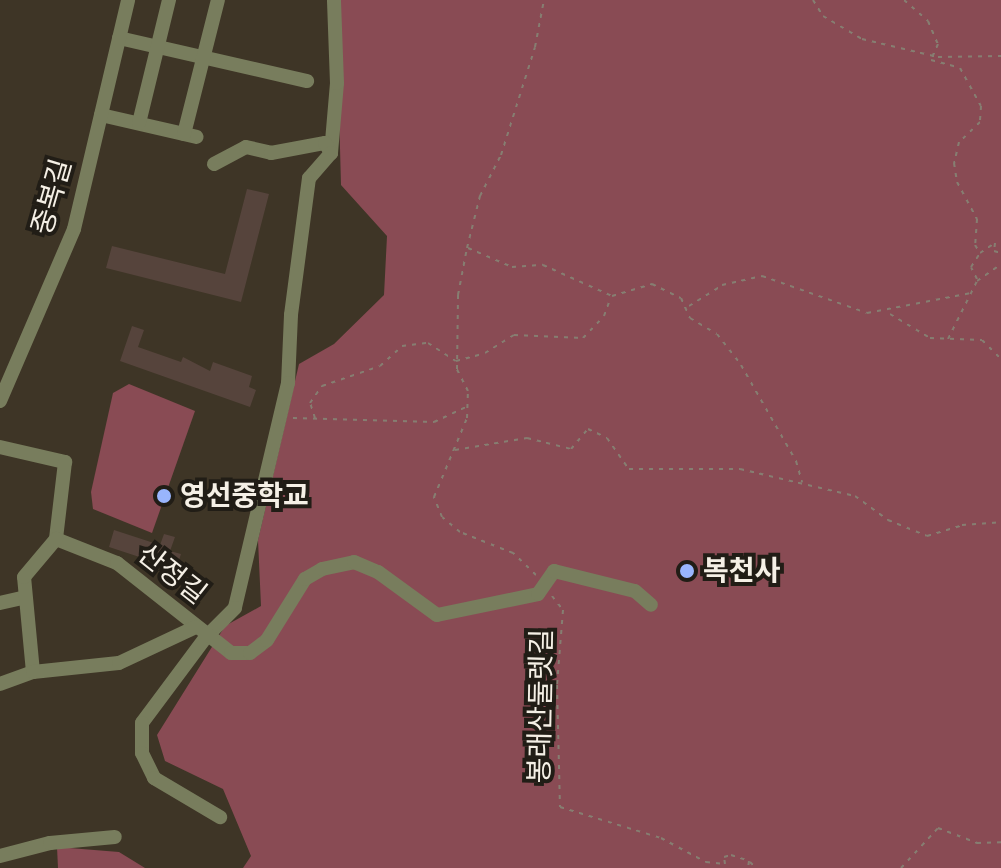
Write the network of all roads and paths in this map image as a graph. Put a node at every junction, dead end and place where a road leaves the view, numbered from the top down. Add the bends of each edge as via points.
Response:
1 (128, 0) edge
2 (169, 0) edge
3 (218, 0) edge
4 (334, 0) edge
5 (544, 0) edge
6 (813, 0) edge
7 (904, 0) edge
8 (119, 38) junction
9 (158, 47) junction
10 (934, 55) junction
11 (1001, 56) edge
12 (204, 57) junction
13 (307, 81) dead end
14 (101, 115) junction
15 (139, 123) junction
16 (331, 153) junction
17 (214, 164) dead end
18 (467, 248) junction
19 (980, 253) junction
20 (1001, 253) edge
21 (1001, 264) edge
22 (977, 281) junction
23 (971, 293) junction
24 (612, 296) junction
25 (688, 306) junction
26 (889, 313) junction
27 (948, 340) junction
28 (1001, 359) edge
29 (457, 361) junction
30 (0, 401) edge
31 (467, 406) junction
32 (280, 417) junction
33 (315, 418) junction
34 (0, 447) edge
35 (454, 450) junction
36 (802, 484) junction
37 (1001, 522) edge
38 (56, 539) junction
39 (545, 583) junction
40 (22, 598) junction
41 (0, 603) edge
42 (651, 605) dead end
43 (201, 632) junction
44 (33, 672) junction
45 (0, 684) edge
46 (220, 817) dead end
47 (115, 837) dead end
48 (1001, 842) edge
49 (0, 856) edge
50 (749, 861) junction
51 (748, 868) edge
52 (756, 868) edge
53 (901, 868) edge

1 - 8 street, 중복길
2 - 9 street
3 - 12 street
4 - 16 street via 337,83
5 - 18 path, 봉래산둘렛길 via 535,47 501,155 480,196
6 - 10 path via 823,16 862,39
7 - 10 path via 928,21 938,44
8 - 9 street
8 - 14 street, 중복길
9 - 12 street
9 - 15 street
10 - 11 path
10 - 19 path via 931,60 963,72 981,106 980,122 959,142 954,163 957,182 977,219 975,245
12 - 13 street
12 - 15 street via 191,135
14 - 15 street
14 - 30 street, 중복길 via 74,229
16 - 17 street via 325,143 271,153 246,147
16 - 32 street via 309,178
18 - 24 path via 490,253 512,267 543,265
18 - 29 path, 봉래산둘렛길 via 458,295
19 - 20 path via 995,243 994,251
19 - 22 path via 971,267
21 - 22 path
22 - 23 path
23 - 26 path via 928,298
23 - 27 path
24 - 25 path via 657,284
24 - 29 path via 604,316 583,338 514,335 485,353
25 - 26 path via 722,285 762,276 852,310
25 - 36 path via 690,318 717,334 741,365 796,461
26 - 27 path via 930,338
27 - 28 path via 982,340
29 - 31 path, 봉래산둘렛길
29 - 33 path via 428,343 402,346 380,366 322,386 310,403
31 - 33 path via 434,422
31 - 35 path, 봉래산둘렛길
32 - 33 path
32 - 43 street via 235,608
34 - 38 street via 65,462
35 - 36 path via 527,438 571,449 588,429 607,438 629,469 725,467
35 - 39 path, 봉래산둘렛길 via 441,470 434,497 442,517 460,532 513,553
36 - 37 path via 864,500 888,520 927,536 962,525
38 - 40 street via 27,569
38 - 43 street, 산정길 via 117,563
39 - 42 street via 554,571 635,591
39 - 43 street via 538,594 447,616 428,613 378,572 354,562 305,579 267,640 250,653 231,653
39 - 50 path, 봉래산둘렛길 via 563,610 557,685 560,807 661,838 706,862 725,864 724,857 731,855
40 - 41 street
40 - 44 street
43 - 44 street via 119,663
43 - 46 street, 산정길 via 142,723 142,753 154,778
44 - 45 street
47 - 49 street via 50,843
48 - 53 path via 977,843 938,828
50 - 51 path
50 - 52 path

